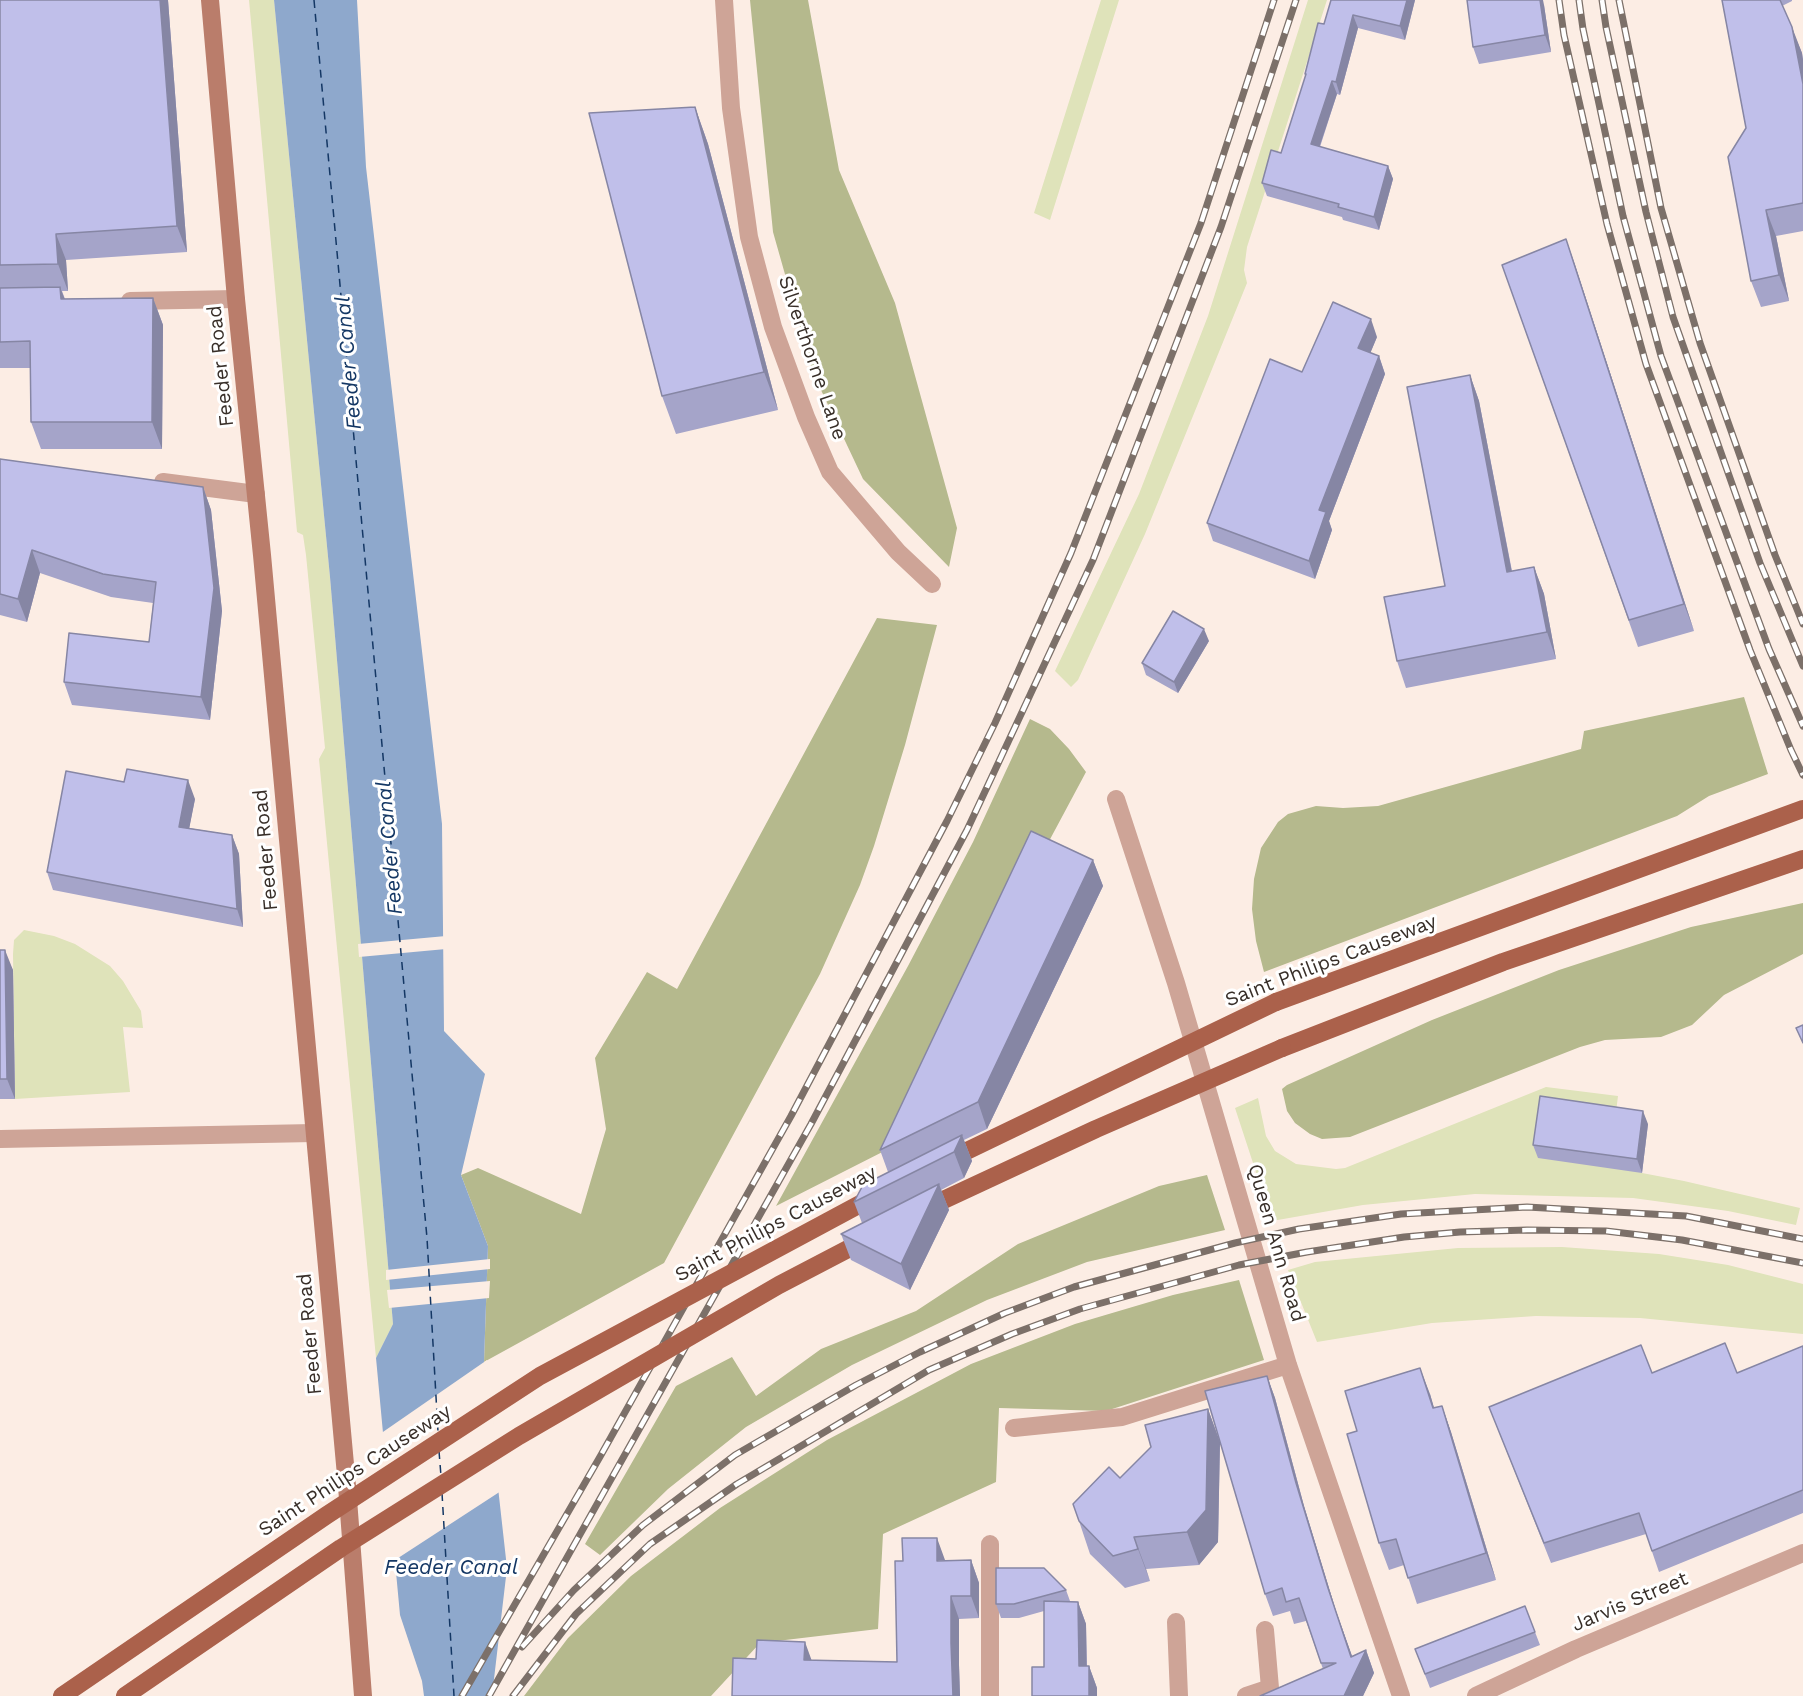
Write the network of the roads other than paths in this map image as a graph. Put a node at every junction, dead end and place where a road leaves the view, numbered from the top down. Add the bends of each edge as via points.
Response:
1 (210, 0) edge
2 (724, 0) edge
3 (236, 299) junction
4 (118, 301) edge
5 (151, 480) edge
6 (256, 494) junction
7 (932, 584) dead end
8 (1116, 799) dead end
9 (1795, 812) edge
10 (1803, 859) edge
11 (314, 1133) junction
12 (0, 1140) edge
13 (936, 1165) edge
14 (895, 1186) edge
15 (902, 1221) edge
16 (882, 1231) edge
17 (1288, 1365) junction
18 (1014, 1428) dead end
19 (990, 1544) dead end
20 (1803, 1553) edge
21 (1176, 1622) dead end
22 (1265, 1630) dead end
23 (62, 1696) edge
24 (125, 1696) edge
25 (363, 1696) edge
26 (990, 1696) edge
27 (1179, 1696) edge
28 (1246, 1696) edge
29 (1401, 1696) edge
30 (1476, 1696) edge

1 - 3 street, Feeder Road
2 - 7 street, Silverthorne Lane via 731,108 749,237 773,327 830,472 898,552
3 - 4 street
3 - 6 street, Feeder Road
5 - 6 street
6 - 11 street, Feeder Road
8 - 17 street, Queen Ann Road via 1176,983
9 - 13 main road, Saint Philips Causeway, bridge via 1276,1002
10 - 15 main road, bridge via 1503,962 1282,1048 1096,1129
11 - 12 street
11 - 25 street, Feeder Road
14 - 23 main road, Saint Philips Causeway, bridge via 540,1376
16 - 24 main road, bridge via 779,1285 519,1436 341,1548
17 - 18 street via 1122,1417
17 - 29 street, Queen Ann Road
19 - 26 street
20 - 30 street, Jarvis Street
21 - 27 street
22 - 28 street via 1269,1688

